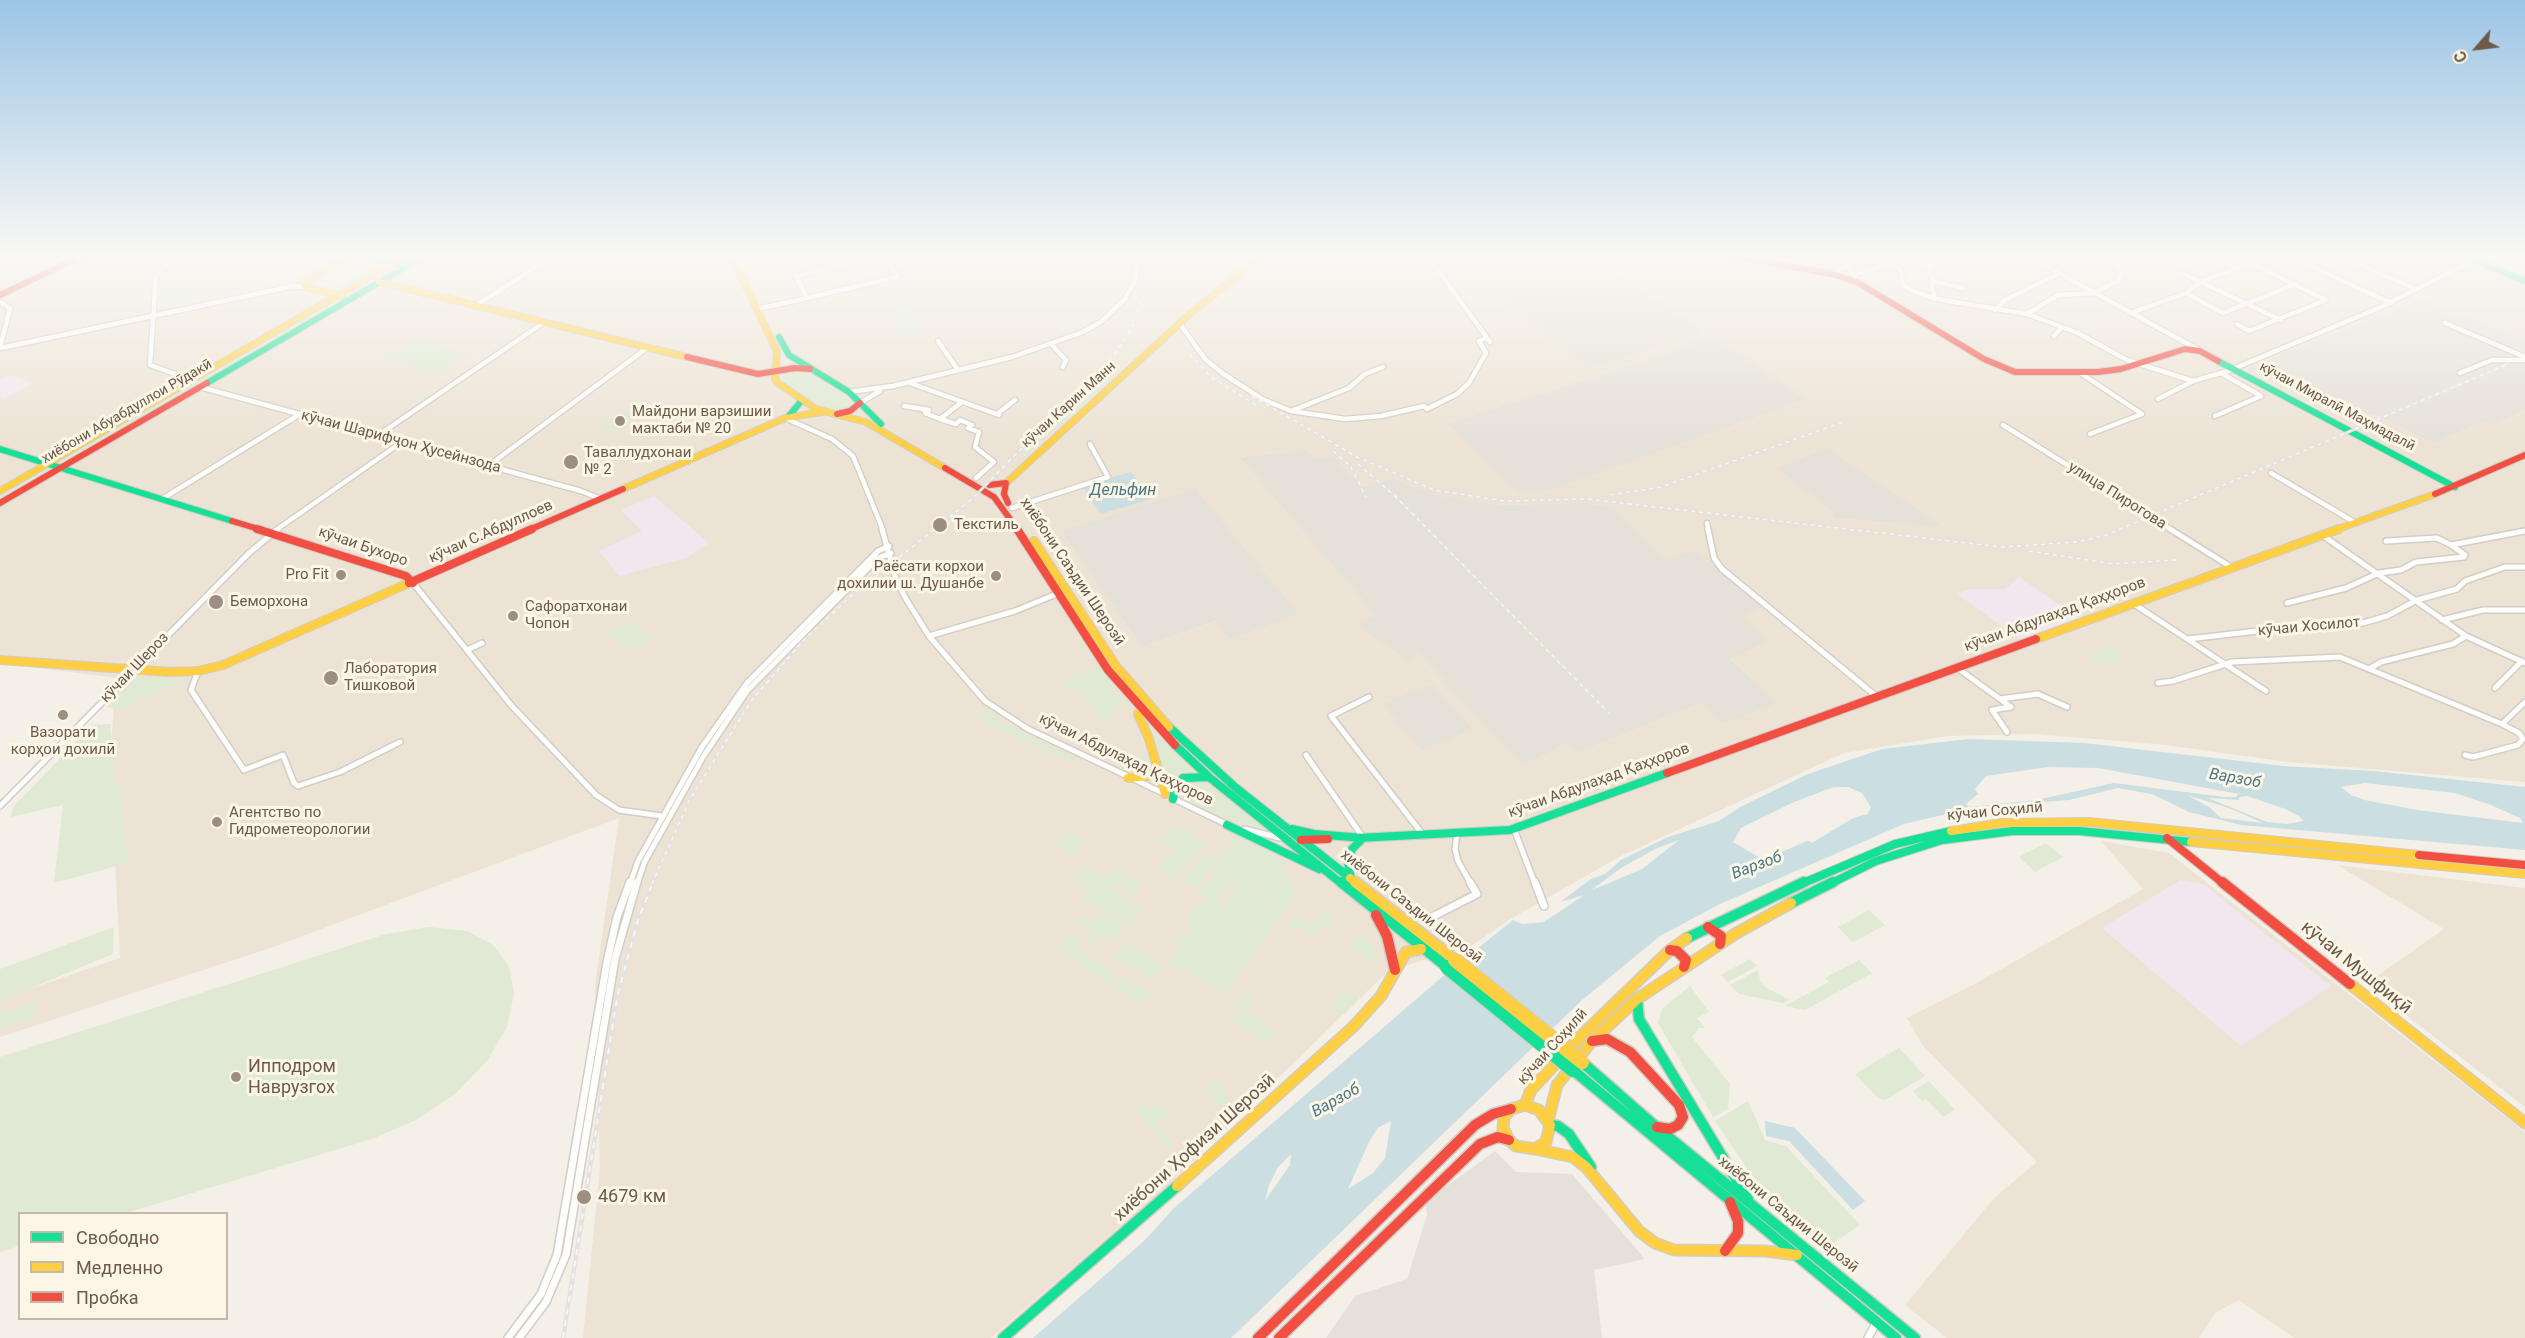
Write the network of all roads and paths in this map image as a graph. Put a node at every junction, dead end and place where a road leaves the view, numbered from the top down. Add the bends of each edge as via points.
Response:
1 (7, 318) edge
2 (142, 318) edge
3 (153, 318) edge
4 (301, 318) edge
5 (314, 318) edge
6 (525, 318) edge
7 (764, 318) edge
8 (765, 318) edge
9 (1103, 318) edge
10 (1187, 318) edge
11 (1473, 318) edge
12 (1920, 318) edge
13 (2039, 318) edge
14 (2141, 318) edge
15 (2277, 318) edge
16 (2284, 318) edge
17 (2354, 318) edge
18 (2280, 320) junction
19 (543, 323) junction
20 (2445, 323) dead end
21 (1180, 324) junction
22 (2237, 324) dead end
23 (2062, 327) junction
24 (2054, 336) dead end
25 (1488, 340) joint
26 (938, 341) dead end
27 (1052, 345) junction
28 (647, 348) junction
29 (0, 349) edge
30 (2200, 351) junction
31 (2525, 358) edge
32 (2136, 363) junction
33 (1063, 366) dead end
34 (1383, 367) dead end
35 (2234, 368) junction
36 (810, 369) junction
37 (958, 370) junction
38 (776, 372) junction
39 (2079, 372) junction
40 (2221, 373) junction
41 (2460, 373) dead end
42 (2193, 381) junction
43 (908, 382) junction
44 (196, 383) junction
45 (892, 386) junction
46 (849, 392) junction
47 (2158, 399) dead end
48 (802, 400) junction
49 (1015, 400) dead end
50 (962, 402) junction
51 (860, 403) junction
52 (904, 406) dead end
53 (824, 411) junction
54 (1291, 411) junction
55 (300, 414) junction
56 (836, 414) junction
57 (2215, 416) dead end
58 (785, 418) junction
59 (940, 419) junction
60 (2003, 425) dead end
61 (2090, 434) dead end
62 (377, 435) junction
63 (402, 442) junction
64 (1090, 444) dead end
65 (0, 449) edge
66 (2525, 455) edge
67 (47, 463) junction
68 (488, 466) junction
69 (61, 468) junction
70 (2271, 473) dead end
71 (976, 478) junction
72 (1006, 483) junction
73 (989, 485) junction
74 (2455, 487) junction
75 (0, 491) edge
76 (162, 499) junction
77 (601, 499) junction
78 (0, 503) edge
79 (1010, 505) junction
80 (1707, 523) dead end
81 (2356, 523) junction
82 (2525, 531) edge
83 (273, 533) junction
84 (2322, 536) junction
85 (2386, 542) dead end
86 (2451, 545) junction
87 (890, 550) junction
88 (2231, 567) junction
89 (2525, 567) edge
90 (2379, 573) junction
91 (413, 583) junction
92 (1059, 593) junction
93 (2417, 600) junction
94 (2133, 603) junction
95 (2287, 603) dead end
96 (2525, 610) edge
97 (2442, 620) junction
98 (929, 636) junction
99 (2466, 636) junction
100 (2188, 639) junction
101 (482, 643) dead end
102 (467, 650) junction
103 (0, 660) edge
104 (2524, 662) edge
105 (2226, 665) junction
106 (1956, 667) junction
107 (2369, 669) junction
108 (133, 670) junction
109 (198, 671) junction
110 (2158, 683) dead end
111 (2495, 688) dead end
112 (2266, 691) dead end
113 (1876, 696) junction
114 (1369, 697) dead end
115 (2000, 699) junction
116 (2525, 702) edge
117 (1133, 703) junction
118 (2067, 707) dead end
119 (2502, 724) junction
120 (2007, 732) dead end
121 (400, 742) dead end
122 (1306, 755) dead end
123 (2465, 755) dead end
124 (1156, 761) junction
125 (1209, 777) junction
126 (1128, 778) junction
127 (1169, 797) junction
128 (0, 806) edge
129 (662, 816) junction
130 (1227, 825) junction
131 (1285, 827) junction
132 (1514, 829) junction
133 (1457, 834) junction
134 (1424, 836) junction
135 (1363, 838) junction
136 (2168, 838) junction
137 (1288, 839) junction
138 (1302, 841) junction
139 (2525, 865) edge
140 (1330, 873) junction
141 (2525, 874) edge
142 (1351, 880) junction
143 (1371, 900) junction
144 (1544, 906) dead end
145 (1432, 917) dead end
146 (1708, 927) junction
147 (1720, 944) junction
148 (1425, 949) junction
149 (1670, 950) junction
150 (1451, 964) junction
151 (1684, 967) junction
152 (1395, 970) junction
153 (1637, 999) junction
154 (1592, 1041) junction
155 (599, 1059) junction
156 (590, 1061) junction
157 (1578, 1066) junction
158 (1525, 1105) junction
159 (1511, 1108) junction
160 (1549, 1123) junction
161 (2525, 1123) edge
162 (1654, 1125) junction
163 (1509, 1140) junction
164 (1535, 1149) junction
165 (583, 1163) junction
166 (573, 1165) junction
167 (1602, 1185) junction
168 (1730, 1202) junction
169 (1753, 1207) junction
170 (1725, 1251) junction
171 (1797, 1255) junction
172 (1877, 1322) junction
173 (508, 1338) edge
174 (519, 1338) edge
175 (1003, 1338) edge
176 (1258, 1338) edge
177 (1279, 1338) edge
178 (1868, 1338) edge
179 (1896, 1338) edge
180 (1915, 1338) edge

1 - 29 street
2 - 29 street
3 - 44 street, кӯчаи Шарифҷон Ҳусейнзода via 150,367
4 - 44 main road
5 - 44 main road, хиёбони Абуабдуллои Рӯдакӣ
6 - 19 main road
7 - 38 main road via 777,351
8 - 36 main road, хиёбони Саъдии Шерозӣ via 786,351
9 - 27 street
10 - 21 main road, кӯчаи Карин Манн
11 - 25 street
12 - 39 main road via 1999,367 2029,373
13 - 23 street
14 - 30 street
15 - 18 street
16 - 18 street
17 - 35 street
18 - 22 street via 2249,331
19 - 28 main road
19 - 62 street
20 - 31 street
21 - 54 street via 1205,359 1222,373 1262,399
21 - 72 main road, кӯчаи Карин Манн
23 - 24 street
23 - 32 street
25 - 54 street via 1479,341 1486,353 1469,383 1457,394 1427,409 1424,406 1345,419
26 - 37 street
27 - 33 street via 1066,360
27 - 37 street
28 - 38 main road via 758,374
28 - 68 street
30 - 32 main road via 2185,349
30 - 35 main road, кӯчаи Миралӣ Маҳмадалӣ
31 - 41 street via 2492,360
32 - 39 main road via 2121,369
32 - 42 street
34 - 54 street via 1365,374 1349,388
35 - 40 street
35 - 74 main road, кӯчаи Миралӣ Маҳмадалӣ
36 - 38 main road
36 - 46 main road, хиёбони Саъдии Шерозӣ
37 - 43 street
38 - 48 main road, хиёбони Саъдии Шерозӣ via 778,383
39 - 61 street via 2142,414
40 - 42 street
40 - 57 street via 2261,396
42 - 47 street
43 - 45 street
43 - 50 street
44 - 55 street, кӯчаи Шарифҷон Ҳусейнзода
44 - 67 main road
44 - 69 main road, хиёбони Абуабдуллои Рӯдакӣ
45 - 46 street
45 - 51 street
46 - 51 main road, хиёбони Саъдии Шерозӣ
48 - 53 main road, хиёбони Саъдии Шерозӣ
48 - 58 main road
49 - 50 street via 998,415
50 - 59 street
51 - 56 main road via 850,411
51 - 71 main road, хиёбони Саъдии Шерозӣ via 879,422
52 - 59 street via 929,410 925,413
53 - 56 main road, хиёбони Саъдии Шерозӣ
53 - 58 main road, кӯчаи С.Абдуллоев
55 - 62 street, кӯчаи Шарифҷон Ҳусейнзода
55 - 76 street
56 - 92 main road, хиёбони Саъдии Шерозӣ via 872,425 994,497
58 - 77 main road, кӯчаи С.Абдуллоев
58 - 87 street, кӯчаи Абдулаҳад Қаҳҳоров via 827,436 850,452
59 - 71 street via 956,424 960,420 979,432 975,447 994,462
60 - 88 street, улица Пирогова
62 - 63 street, кӯчаи Шарифҷон Ҳусейнзода
63 - 68 street, кӯчаи Шарифҷон Ҳусейнзода
63 - 83 street, кӯчаи Шероз
64 - 79 street via 1108,477
65 - 67 main road, кӯчаи Бухоро
66 - 74 main road, кӯчаи Абдулаҳад Қаҳҳоров
67 - 69 main road, кӯчаи Бухоро
67 - 75 main road
68 - 77 street, кӯчаи Шарифҷон Ҳусейнзода
69 - 76 main road, кӯчаи Бухоро
69 - 78 main road, хиёбони Абуабдуллои Рӯдакӣ
70 - 81 street
71 - 73 main road, хиёбони Саъдии Шерозӣ
72 - 73 main road
72 - 79 main road via 1004,494
73 - 79 main road, хиёбони Саъдии Шерозӣ
74 - 81 main road, кӯчаи Абдулаҳад Қаҳҳоров
76 - 83 main road, кӯчаи Бухоро
77 - 91 main road, кӯчаи С.Абдуллоев
79 - 131 main road, хиёбони Саъдии Шерозӣ via 1116,666 1149,706 1202,758
80 - 113 street via 1714,558 1722,569
81 - 84 main road, кӯчаи Абдулаҳад Қаҳҳоров
82 - 86 street
83 - 91 main road, кӯчаи Бухоро via 406,576
83 - 108 street, кӯчаи Шероз
84 - 88 main road, кӯчаи Абдулаҳад Қаҳҳоров
84 - 90 street
85 - 86 street via 2437,538
86 - 90 street via 2464,557 2416,562 2401,570
87 - 98 street, кӯчаи Абдулаҳад Қаҳҳоров via 896,579
87 - 129 street via 878,550 747,683 708,737
87 - 155 street via 762,673 703,757 654,845 629,905 614,966
88 - 94 main road, кӯчаи Абдулаҳад Қаҳҳоров
89 - 93 street, кӯчаи Хосилот via 2500,569 2465,581 2457,589
90 - 93 street
90 - 95 street via 2346,588
91 - 102 street, кӯчаи Бухоро
91 - 109 main road, кӯчаи С.Абдуллоев via 250,655
92 - 98 street via 1015,611
92 - 117 main road, хиёбони Саъдии Шерозӣ
93 - 97 street
93 - 100 street, кӯчаи Хосилот via 2387,616 2353,624
94 - 100 street
94 - 106 main road, кӯчаи Абдулаҳад Қаҳҳоров
96 - 97 street via 2482,610
97 - 99 street
98 - 126 street, кӯчаи Абдулаҳад Қаҳҳоров via 985,701 1012,721
99 - 104 street
99 - 107 street via 2453,644 2381,662
100 - 105 street
101 - 102 street
102 - 129 street, кӯчаи Бухоро via 523,718 603,801 619,810
103 - 108 main road, кӯчаи С.Абдуллоев
104 - 111 street
105 - 107 street via 2340,657
105 - 110 street
105 - 112 street
106 - 113 main road, кӯчаи Абдулаҳад Қаҳҳоров
106 - 115 street
107 - 119 street
108 - 109 main road, кӯчаи С.Абдуллоев
108 - 128 street, кӯчаи Шероз
109 - 121 street via 191,690 244,770 283,755 298,786 346,769
113 - 132 main road, кӯчаи Абдулаҳад Қаҳҳоров
114 - 134 street via 1331,716
115 - 118 street via 2038,694
115 - 120 street via 2011,706 1992,710
116 - 119 street
117 - 124 main road
117 - 125 main road, хиёбони Саъдии Шерозӣ
119 - 123 street via 2519,733 2523,739 2518,745 2473,757
122 - 135 street
124 - 126 main road via 1148,776
124 - 127 main road
125 - 127 main road via 1184,778
125 - 137 main road, хиёбони Саъдии Шерозӣ
126 - 127 street, кӯчаи Абдулаҳад Қаҳҳоров
127 - 130 street, кӯчаи Абдулаҳад Қаҳҳоров
129 - 156 street via 638,861 617,917
130 - 137 street, кӯчаи Абдулаҳад Қаҳҳоров
130 - 140 main road
131 - 135 main road
131 - 138 main road, хиёбони Саъдии Шерозӣ
132 - 133 main road, кӯчаи Абдулаҳад Қаҳҳоров
132 - 144 street
133 - 134 main road, кӯчаи Абдулаҳад Қаҳҳоров
133 - 145 street via 1458,861 1477,894
134 - 135 main road, кӯчаи Абдулаҳад Қаҳҳоров
135 - 138 main road, кӯчаи Абдулаҳад Қаҳҳоров
135 - 142 main road via 1352,849 1348,863
136 - 141 main road, кӯчаи Соҳилӣ
136 - 147 main road, кӯчаи Соҳилӣ via 2038,830 1942,840 1848,873
136 - 161 main road, кӯчаи Мушфиқӣ
137 - 138 main road, кӯчаи Абдулаҳад Қаҳҳоров
137 - 140 main road, хиёбони Саъдии Шерозӣ
138 - 142 main road, хиёбони Саъдии Шерозӣ
139 - 146 main road, кӯчаи Соҳилӣ via 2089,822 2002,823 1936,833 1877,849
140 - 143 main road, хиёбони Саъдии Шерозӣ
142 - 143 main road, хиёбони Саъдии Шерозӣ
143 - 148 main road, хиёбони Саъдии Шерозӣ
143 - 150 main road, хиёбони Саъдии Шерозӣ
143 - 152 main road via 1387,936
146 - 147 main road via 1721,936
146 - 149 main road, кӯчаи Соҳилӣ
147 - 151 main road, кӯчаи Соҳилӣ
148 - 150 main road, хиёбони Саъдии Шерозӣ
148 - 152 main road, хиёбони Ҳофизи Шерозӣ via 1406,952
149 - 151 main road via 1686,960
149 - 158 main road, кӯчаи Соҳилӣ via 1582,1035 1531,1090
150 - 157 main road, хиёбони Саъдии Шерозӣ, bridge
151 - 153 main road, кӯчаи Соҳилӣ
152 - 175 main road, хиёбони Ҳофизи Шерозӣ via 1381,996 1354,1026
153 - 154 main road, кӯчаи Соҳилӣ
153 - 169 main road via 1639,1019
154 - 160 main road, кӯчаи Соҳилӣ via 1557,1085
154 - 162 main road via 1607,1039 1630,1052 1679,1105 1683,1117 1678,1125 1663,1129
155 - 156 street
155 - 165 street
156 - 166 street
157 - 162 main road, хиёбони Саъдии Шерозӣ
157 - 168 main road, хиёбони Саъдии Шерозӣ
158 - 159 main road
158 - 160 main road via 1539,1110
159 - 163 main road via 1504,1117 1503,1128
159 - 176 main road via 1475,1125
160 - 164 main road via 1546,1143
160 - 167 main road via 1569,1134
162 - 169 main road, хиёбони Саъдии Шерозӣ
163 - 164 main road
163 - 177 main road via 1498,1137 1480,1144
164 - 167 main road via 1574,1157
165 - 166 street
165 - 174 street via 572,1231 559,1275 542,1308
166 - 173 street via 551,1272 536,1303
167 - 170 main road via 1639,1231 1655,1243 1674,1250
168 - 170 main road via 1738,1233
168 - 171 main road, хиёбони Саъдии Шерозӣ
169 - 180 main road, хиёбони Саъдии Шерозӣ
170 - 171 main road
171 - 172 main road, хиёбони Саъдии Шерозӣ
172 - 178 street
172 - 179 main road, хиёбони Саъдии Шерозӣ

